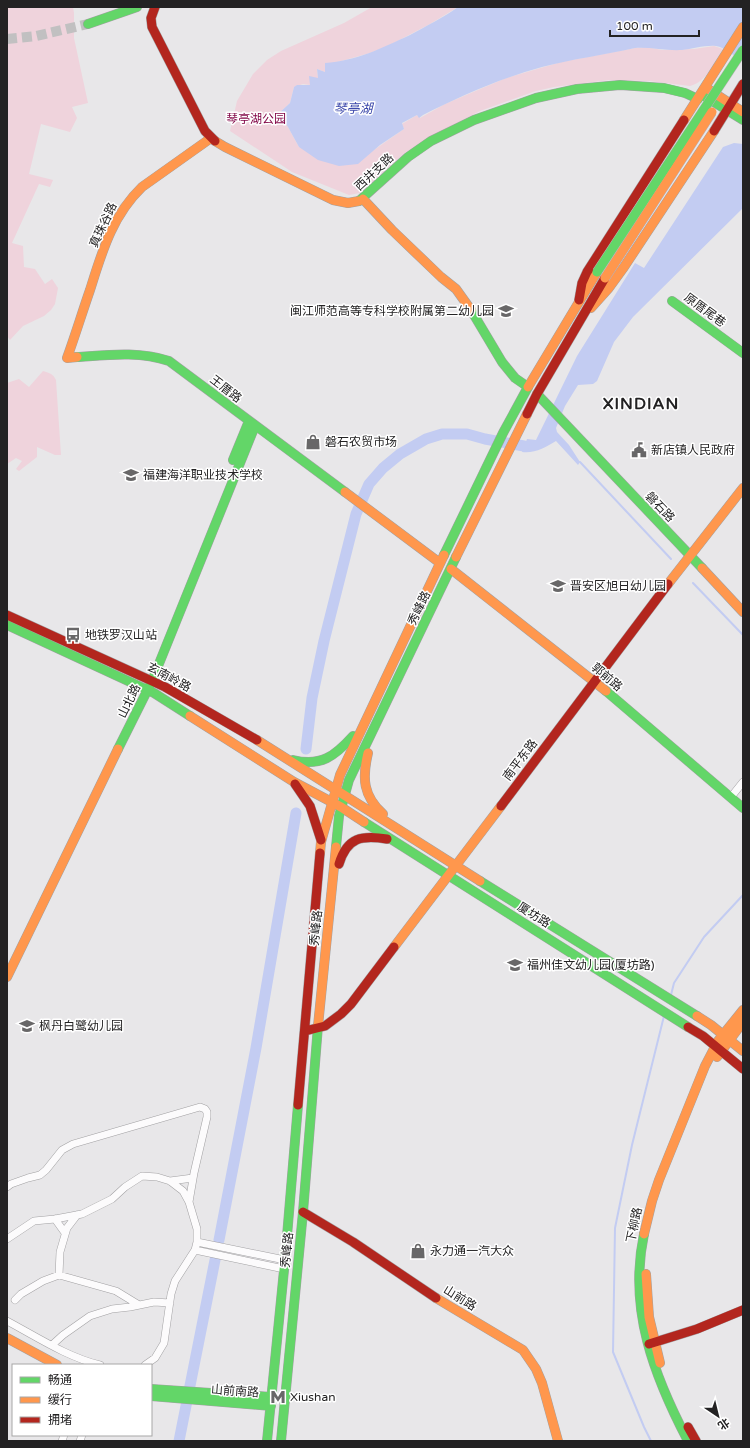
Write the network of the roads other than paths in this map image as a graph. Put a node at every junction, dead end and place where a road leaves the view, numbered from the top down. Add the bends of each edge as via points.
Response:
1 (137, 7) edge
2 (155, 7) edge
3 (88, 24) tunnel mouth
4 (743, 27) edge
5 (743, 50) edge
6 (743, 63) edge
7 (743, 84) edge
8 (702, 94) junction
9 (728, 107) junction
10 (743, 112) edge
11 (743, 120) edge
12 (211, 138) junction
13 (664, 151) junction
14 (692, 164) junction
15 (363, 199) junction
16 (579, 300) junction
17 (672, 301) dead end
18 (579, 322) junction
19 (743, 352) edge
20 (67, 358) joint
21 (528, 387) junction
22 (536, 394) junction
23 (252, 424) junction
24 (743, 488) edge
25 (743, 498) edge
26 (692, 558) junction
27 (440, 563) junction
28 (451, 570) junction
29 (743, 612) edge
30 (7, 615) edge
31 (7, 625) edge
32 (150, 680) junction
33 (597, 683) junction
34 (146, 688) junction
35 (375, 724) junction
36 (363, 725) junction
37 (283, 757) junction
38 (311, 775) joint
39 (743, 782) edge
40 (335, 789) junction
41 (306, 793) junction
42 (344, 795) junction
43 (731, 797) junction
44 (332, 802) junction
45 (341, 807) junction
46 (743, 808) edge
47 (396, 828) junction
48 (391, 839) junction
49 (321, 842) junction
50 (458, 867) junction
51 (450, 876) junction
52 (333, 883) junction
53 (7, 962) edge
54 (7, 977) edge
55 (743, 1010) edge
56 (738, 1024) edge
57 (317, 1032) junction
58 (305, 1033) junction
59 (726, 1037) junction
60 (719, 1048) junction
61 (743, 1051) edge
62 (743, 1069) edge
63 (193, 1178) junction
64 (170, 1181) junction
65 (7, 1187) edge
66 (188, 1202) junction
67 (303, 1212) junction
68 (77, 1215) junction
69 (55, 1220) junction
70 (65, 1233) junction
71 (7, 1239) edge
72 (197, 1242) junction
73 (195, 1250) junction
74 (285, 1265) junction
75 (59, 1275) junction
76 (15, 1300) dead end
77 (170, 1303) junction
78 (139, 1305) junction
79 (743, 1310) edge
80 (7, 1321) edge
81 (7, 1338) edge
82 (651, 1344) junction
83 (7, 1345) edge
84 (52, 1346) junction
85 (41, 1364) edge
86 (55, 1364) edge
87 (96, 1364) edge
88 (146, 1364) edge
89 (152, 1389) edge
90 (179, 1394) junction
91 (152, 1396) edge
92 (271, 1401) junction
93 (267, 1441) edge
94 (281, 1441) edge
95 (558, 1441) edge
96 (688, 1441) edge
97 (696, 1441) edge

1 - 3 main road
2 - 12 main road, 西井支路 via 151,18 152,27 200,122
4 - 8 main road
5 - 16 main road, 秀峰路, bridge
6 - 18 main road, bridge
7 - 9 main road
8 - 9 main road, 西井支路
8 - 13 main road
8 - 15 main road, 西井支路 via 629,85 589,86 531,98 449,132 426,145 396,166
9 - 10 main road
9 - 11 main road
9 - 14 main road
12 - 15 main road, 西井支路 via 333,200 348,204
12 - 20 main road, 真珠谷路 via 142,187 121,210 104,248
13 - 14 main road via 674,144 686,144 692,150
13 - 16 main road via 587,272
14 - 18 main road via 624,267
15 - 21 main road via 392,230 456,289 502,362 515,378
16 - 21 main road, 秀峰路
17 - 19 main road, 原厝尾巷
18 - 22 main road, 秀峰路
20 - 23 main road, 王厝路 via 137,354 160,357 177,366
21 - 27 main road, 秀峰路
22 - 26 main road, 磐石路
22 - 28 main road, 秀峰路
23 - 27 main road, 王厝路
23 - 32 main road, 山北路
24 - 26 main road, 南平东路
25 - 26 main road, 南平东路
26 - 29 main road, 磐石路
26 - 33 main road, 南平东路
27 - 36 main road, 秀峰路
28 - 33 main road, 郭前路
28 - 35 main road, 秀峰路
30 - 32 main road, 玄南岭路
31 - 34 main road, 玄南岭路
32 - 34 main road, 山北路
32 - 37 main road, 玄南岭路
33 - 43 main road, 郭前路
33 - 50 main road, 南平东路
34 - 41 main road, 玄南岭路 via 294,782
34 - 53 main road, 山北路
34 - 54 main road, 山北路
35 - 42 main road, 秀峰路
35 - 47 main road via 364,767 365,788 374,805
36 - 37 main road via 339,752 331,757 313,763 302,763
36 - 40 main road, 秀峰路
37 - 38 main road, 玄南岭路
38 - 40 main road, 厦坊路
39 - 43 street
40 - 42 main road, 厦坊路
40 - 44 main road, 秀峰路
41 - 44 main road, 厦坊路
41 - 49 main road
42 - 45 main road, 秀峰路
42 - 47 main road, 厦坊路
43 - 46 main road, 郭前路
44 - 45 main road, 厦坊路
44 - 49 main road, 秀峰路
45 - 48 main road, 厦坊路
45 - 52 main road, 秀峰路
47 - 50 main road, 厦坊路
48 - 51 main road, 厦坊路
48 - 52 main road via 368,836 351,842 340,856
49 - 58 main road, 秀峰路
50 - 51 main road, 南平东路
50 - 59 main road, 厦坊路 via 667,997
51 - 57 main road, 南平东路 via 351,1011 340,1022
51 - 60 main road, 厦坊路
52 - 57 main road, 秀峰路
55 - 56 main road, 下柳路
56 - 59 main road, 下柳路
57 - 58 main road, 南平东路
57 - 67 main road, 秀峰路
58 - 74 main road, 秀峰路
59 - 60 main road, 下柳路
59 - 61 main road, 厦坊路
60 - 62 main road, 厦坊路
60 - 82 main road, 下柳路 via 701,1077 659,1181 646,1221 640,1260 639,1300 641,1319
63 - 64 street
63 - 65 street via 207,1117 205,1109 200,1107 73,1144 62,1150 40,1175
63 - 66 street
64 - 66 street via 183,1191
64 - 68 street via 142,1176 112,1199
66 - 72 street via 197,1228
67 - 94 main road, 秀峰路
67 - 95 main road, 山前路 via 523,1350 542,1383
68 - 69 street
68 - 70 street
69 - 70 street
69 - 71 street via 34,1221
70 - 75 street via 60,1252
72 - 73 street
72 - 74 street
73 - 74 street
73 - 77 street via 175,1281
74 - 92 main road, 秀峰路
75 - 76 street via 43,1281
75 - 78 street via 116,1291
77 - 78 street via 154,1302
77 - 88 street via 164,1343 155,1358
78 - 84 street via 112,1309 90,1316
79 - 82 main road via 714,1323
80 - 84 street
81 - 86 main road
82 - 96 main road, 下柳路 via 653,1364
82 - 97 main road, 下柳路
83 - 85 main road
84 - 87 street
89 - 90 main road
90 - 91 main road
90 - 92 main road, 山前南路
92 - 93 main road, 秀峰路

